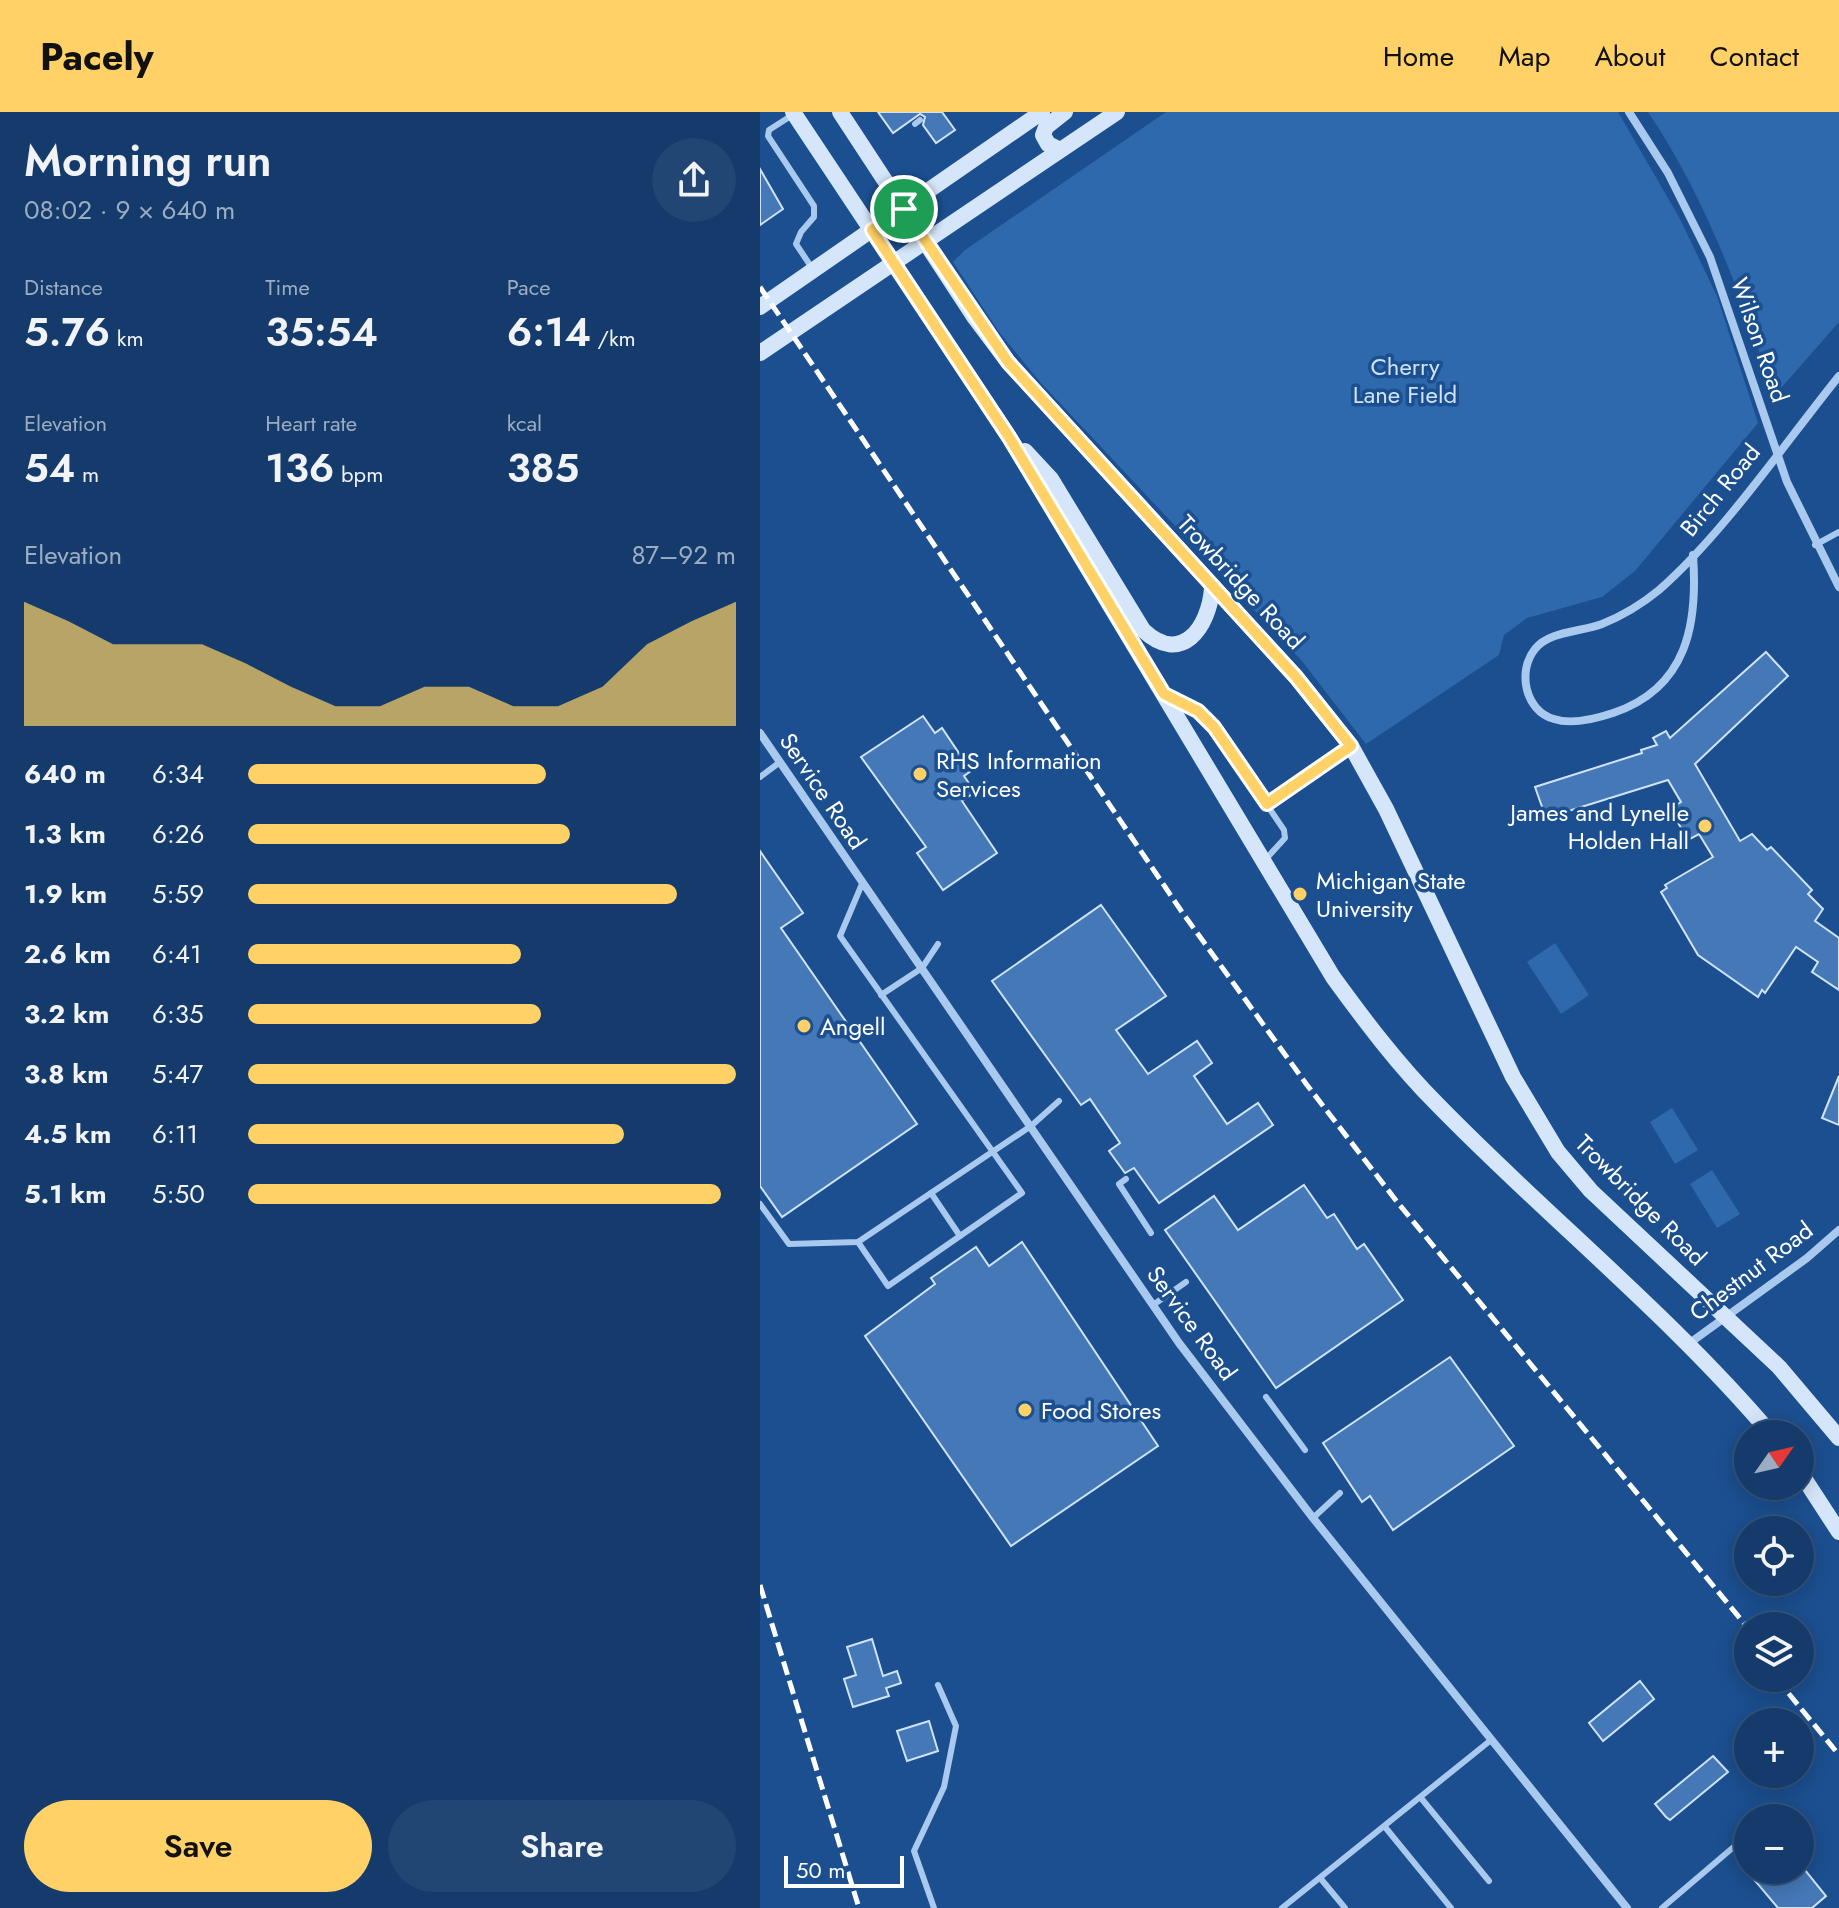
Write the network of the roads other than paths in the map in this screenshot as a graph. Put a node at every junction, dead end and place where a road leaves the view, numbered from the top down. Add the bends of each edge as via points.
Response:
1 (840, 112) edge
2 (1042, 112) edge
3 (1065, 112) edge
4 (1097, 112) edge
5 (1117, 112) edge
6 (1629, 112) edge
7 (793, 113) edge
8 (1077, 139) junction
9 (1060, 150) junction
10 (904, 209) junction
11 (872, 230) junction
12 (926, 242) junction
13 (894, 264) junction
14 (814, 270) junction
15 (760, 307) edge
16 (760, 353) edge
17 (1839, 376) edge
18 (1009, 437) junction
19 (1777, 453) junction
20 (1839, 532) edge
21 (1815, 545) junction
22 (1693, 555) junction
23 (1839, 587) edge
24 (1212, 588) junction
25 (1164, 694) junction
26 (760, 733) edge
27 (1351, 746) junction
28 (780, 762) junction
29 (760, 777) edge
30 (1267, 804) junction
31 (1262, 862) junction
32 (862, 884) junction
33 (938, 944) dead end
34 (922, 968) junction
35 (881, 995) junction
36 (1059, 1101) dead end
37 (1031, 1126) junction
38 (991, 1152) junction
39 (1126, 1179) dead end
40 (931, 1193) junction
41 (760, 1204) edge
42 (1839, 1230) edge
43 (1151, 1233) dead end
44 (960, 1236) junction
45 (858, 1242) junction
46 (1186, 1282) dead end
47 (1153, 1305) junction
48 (1726, 1316) junction
49 (1687, 1345) junction
50 (1266, 1397) dead end
51 (1758, 1420) edge
52 (1839, 1438) edge
53 (1305, 1450) dead end
54 (1340, 1493) dead end
55 (1814, 1494) edge
56 (1313, 1518) junction
57 (1839, 1532) edge
58 (938, 1685) dead end
59 (1491, 1740) junction
60 (1421, 1798) junction
61 (1385, 1827) junction
62 (1734, 1847) edge
63 (1321, 1879) junction
64 (1489, 1881) dead end
65 (934, 1908) edge
66 (1282, 1908) edge
67 (1345, 1908) edge
68 (1451, 1908) edge
69 (1627, 1908) edge
70 (1662, 1908) edge

1 - 10 street, Trowbridge Road
2 - 10 street
3 - 9 street via 1043,135
4 - 8 street
5 - 8 street
6 - 19 street, Wilson Road via 1668,173 1710,257
7 - 11 street
7 - 14 lane via 768,136 814,206 814,217 796,244
8 - 9 street
9 - 12 street
10 - 11 street
10 - 12 street, Trowbridge Road
11 - 13 street
11 - 14 street
12 - 13 street
12 - 24 street, Trowbridge Road via 1008,362
13 - 16 street
13 - 18 street
14 - 15 street
17 - 19 street, Birch Road
18 - 24 street via 1051,479 1143,630 1156,642 1168,646 1186,641 1201,628
18 - 25 street
19 - 21 street, Wilson Road
19 - 22 street, Birch Road
20 - 21 lane
21 - 23 street, Wilson Road
22 - 22 street, Birch Road via 1640,604 1598,625 1549,638 1534,649 1525,671 1538,709 1556,720 1596,719 1629,707 1657,686 1684,653 1689,638
24 - 27 street, Trowbridge Road via 1296,677
25 - 30 lane via 1198,711 1214,727
25 - 31 street
26 - 28 street, Service Road
27 - 30 lane
27 - 48 street, Trowbridge Road via 1513,1077 1558,1152 1591,1191
28 - 29 lane
28 - 32 street, Service Road
30 - 31 lane via 1285,838
31 - 49 street via 1333,977 1435,1103
32 - 34 street, Service Road
32 - 35 lane via 840,936
33 - 34 lane
34 - 35 lane
34 - 37 street, Service Road
35 - 38 lane
36 - 37 lane
37 - 38 lane
37 - 47 street, Service Road
38 - 40 lane
38 - 44 lane via 1022,1193
39 - 43 lane via 1119,1184
40 - 44 lane
40 - 45 lane
41 - 45 lane via 789,1244
42 - 48 street, Chestnut Road
44 - 45 lane via 888,1286
46 - 47 lane
47 - 56 street, Service Road
48 - 49 street, Chestnut Road
48 - 52 street, Trowbridge Road
49 - 51 street
50 - 53 lane
54 - 56 lane
55 - 57 street
56 - 59 street, Service Road
58 - 65 lane via 956,1726 944,1787 914,1851
59 - 60 lane
59 - 69 street, Service Road
60 - 61 lane
60 - 64 lane
61 - 63 lane
61 - 68 lane
62 - 70 lane
63 - 66 lane
63 - 67 lane

